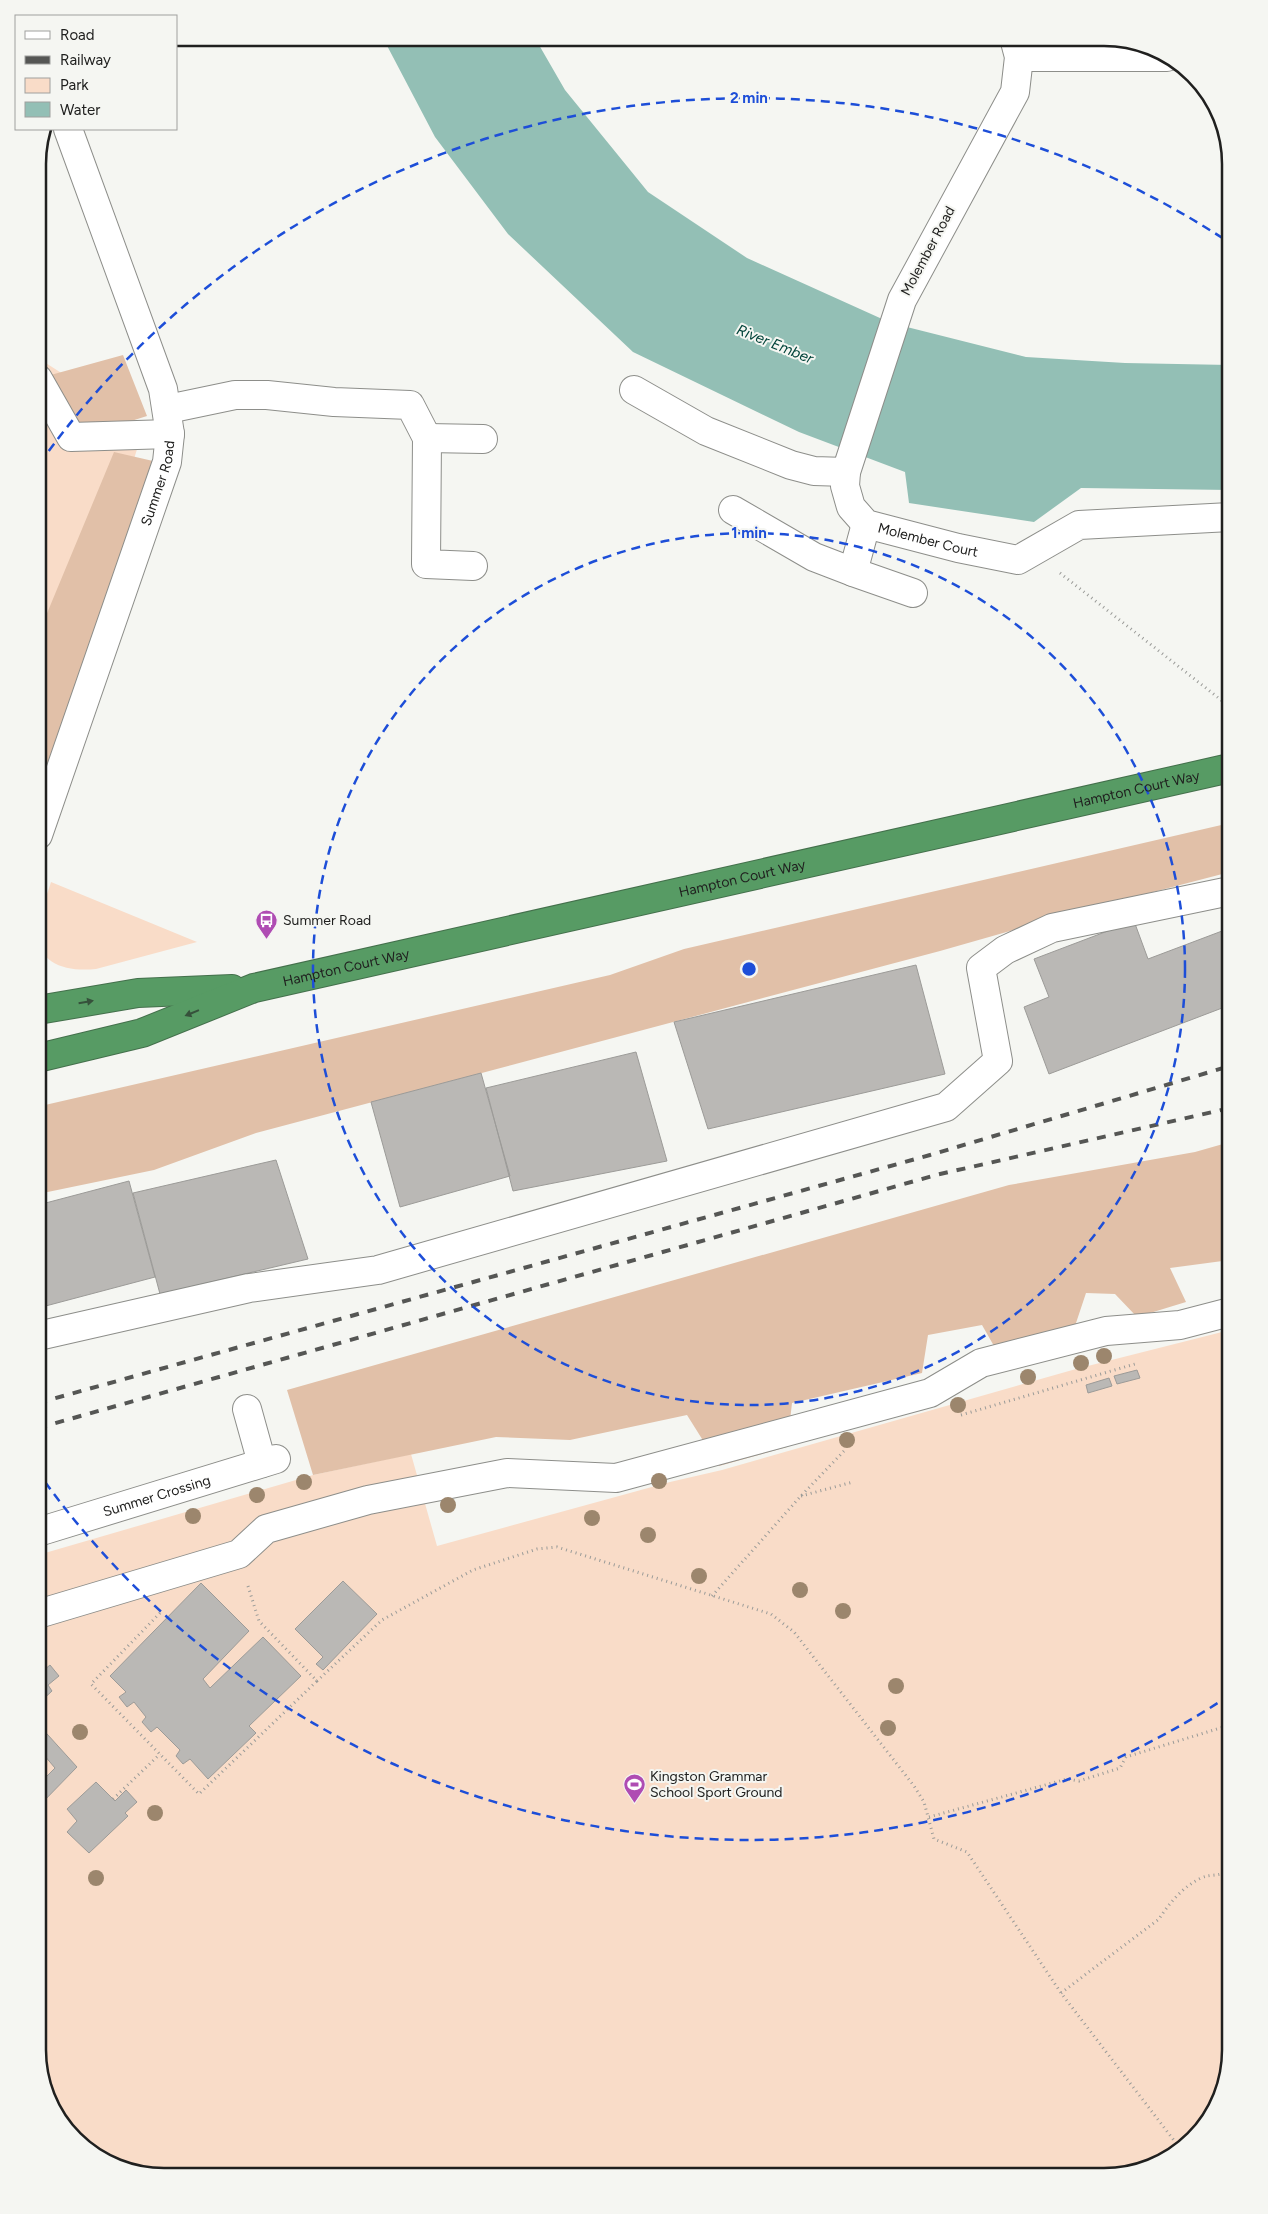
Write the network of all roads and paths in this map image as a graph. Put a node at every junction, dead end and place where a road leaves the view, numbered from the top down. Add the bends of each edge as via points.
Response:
1 (1016, 47) edge
2 (1149, 55) edge
3 (68, 130) edge
4 (634, 390) dead end
5 (47, 395) edge
6 (169, 422) junction
7 (426, 438) junction
8 (483, 439) dead end
9 (846, 472) junction
10 (733, 510) dead end
11 (1222, 517) edge
12 (866, 524) junction
13 (1018, 560) junction
14 (473, 566) dead end
15 (853, 572) junction
16 (913, 593) dead end
17 (1222, 701) edge
18 (1222, 770) edge
19 (47, 810) edge
20 (1222, 893) edge
21 (254, 988) junction
22 (47, 1009) edge
23 (47, 1056) edge
24 (1222, 1314) edge
25 (46, 1334) edge
26 (1140, 1362) dead end
27 (246, 1409) dead end
28 (960, 1415) dead end
29 (847, 1449) dead end
30 (853, 1482) dead end
31 (800, 1496) junction
32 (46, 1529) edge
33 (239, 1554) junction
34 (712, 1596) junction
35 (46, 1612) edge
36 (160, 1613) dead end
37 (317, 1681) junction
38 (1222, 1728) edge
39 (160, 1754) junction
40 (112, 1799) dead end
41 (928, 1817) junction
42 (1222, 1875) edge
43 (1061, 1993) junction
44 (1176, 2143) edge

1 - 2 street
1 - 9 street, Molember Road via 1015,92 902,300
3 - 6 street, Summer Road via 163,389
4 - 9 street via 706,431 791,465 814,471
5 - 6 street via 71,437
6 - 7 street via 235,395 267,395 334,402 410,404
6 - 19 street, Summer Road via 167,462
7 - 8 street
7 - 14 street via 426,564
9 - 12 street, Molember Court via 845,486 851,507
10 - 15 street via 814,556
11 - 13 street via 1079,525
12 - 13 street, Molember Court
12 - 15 street
13 - 17 path via 1047,563
15 - 16 street
18 - 21 highway, Hampton Court Way
20 - 25 street via 1052,928 1005,950 981,968 998,1061 946,1107 378,1270 249,1288
22 -> 21 highway, Hampton Court Way via 138,993
21 -> 23 highway, Hampton Court Way via 142,1033
24 - 33 street via 1180,1325 1106,1332 982,1363 930,1393 616,1478 507,1473 368,1500 266,1529
26 - 28 path
27 - 32 street, Summer Crossing via 269,1461
29 - 31 path
30 - 31 path
31 - 34 path
33 - 35 street
33 - 37 path via 259,1621
34 - 37 path via 556,1547 537,1549 473,1570 382,1620
34 - 41 path via 771,1614 794,1632 914,1786 924,1802
36 - 39 path via 91,1684
37 - 39 path via 199,1794
38 - 41 path via 1126,1757 1120,1768 1079,1781 1067,1779
39 - 40 path
41 - 43 path via 934,1839 967,1852
42 - 43 path via 1202,1877 1170,1902 1159,1919
43 - 44 path

